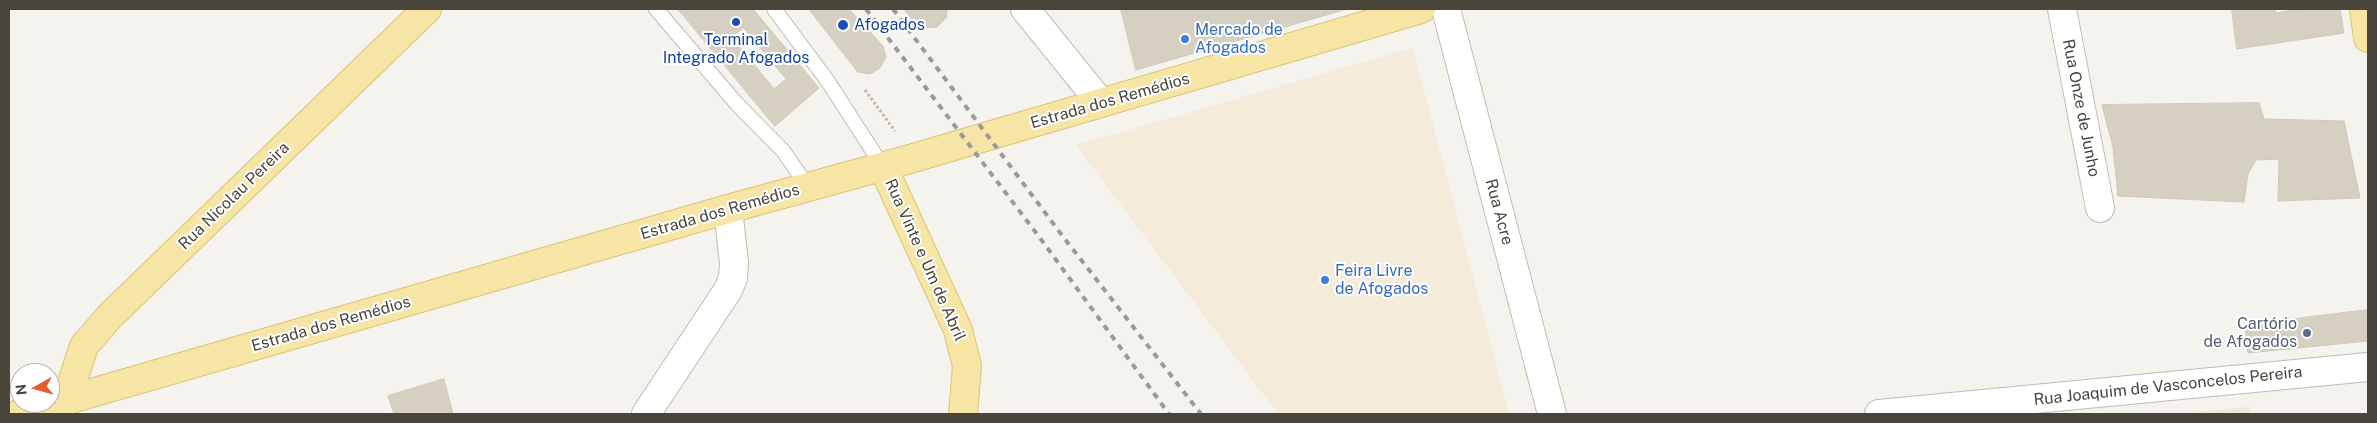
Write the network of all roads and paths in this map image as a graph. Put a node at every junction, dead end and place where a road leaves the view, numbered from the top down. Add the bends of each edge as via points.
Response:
1 (427, 9) edge
2 (656, 9) edge
3 (774, 9) edge
4 (1025, 9) edge
5 (1421, 9) edge
6 (1446, 9) edge
7 (2062, 9) edge
8 (2364, 9) edge
9 (2368, 38) edge
10 (862, 87) dead end
11 (1101, 103) junction
12 (910, 160) junction
13 (883, 167) junction
14 (808, 187) junction
15 (2100, 208) dead end
16 (728, 209) junction
17 (2368, 366) edge
18 (66, 400) junction
19 (19, 414) edge
20 (646, 414) edge
21 (964, 414) edge
22 (1552, 414) edge
23 (1879, 414) edge

1 - 18 main road, Rua Nicolau Pereira via 110,316 84,346
2 - 14 lane via 736,103 784,152
3 - 13 lane via 828,80
4 - 11 street
5 - 11 main road, Estrada dos Remédios
6 - 22 street, Rua Acre
7 - 15 street, Rua Onze de Junho
8 - 9 main road
10 - 12 path via 891,125
11 - 12 main road, Estrada dos Remédios
12 - 13 main road, Estrada dos Remédios
13 - 14 main road, Estrada dos Remédios
13 - 21 main road, Rua Vinte e Um de Abril via 958,330 967,366
14 - 16 main road, Estrada dos Remédios
16 - 18 main road, Estrada dos Remédios
16 - 20 street via 733,278
17 - 23 street, Rua Joaquim de Vasconcelos Pereira
18 - 19 main road, Estrada dos Remédios

